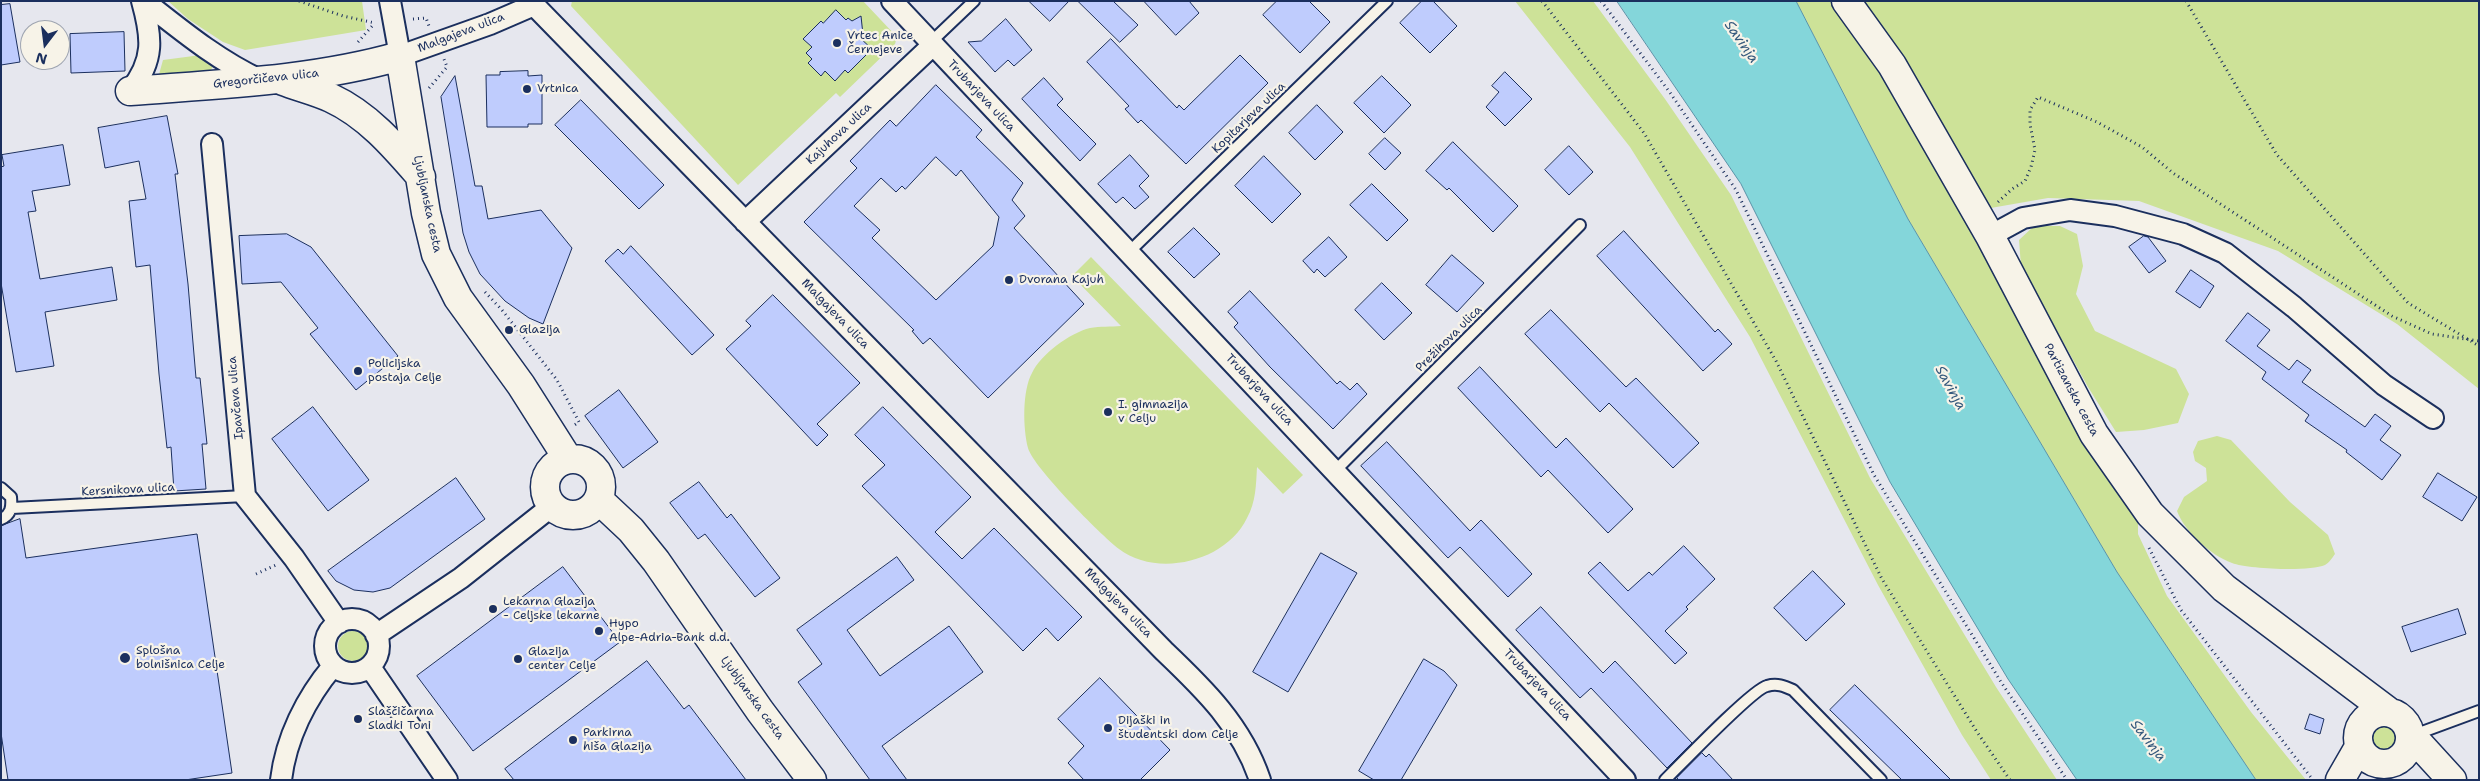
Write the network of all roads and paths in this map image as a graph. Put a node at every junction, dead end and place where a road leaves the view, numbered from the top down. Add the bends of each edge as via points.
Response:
1 (143, 1) edge
2 (299, 1) edge
3 (390, 1) edge
4 (892, 1) edge
5 (974, 1) edge
6 (1386, 1) edge
7 (1542, 1) edge
8 (1601, 1) edge
9 (1846, 1) edge
10 (2186, 1) edge
11 (536, 3) edge
12 (374, 23) dead end
13 (932, 44) junction
14 (400, 56) junction
15 (271, 80) junction
16 (130, 91) joint
17 (212, 144) dead end
18 (421, 177) junction
19 (745, 222) junction
20 (1580, 224) dead end
21 (1985, 228) junction
22 (1129, 252) junction
23 (483, 290) dead end
24 (2471, 341) junction
25 (2479, 341) edge
26 (2479, 346) edge
27 (2433, 418) dead end
28 (555, 436) junction
29 (568, 459) junction
30 (1335, 471) junction
31 (1, 488) edge
32 (245, 496) junction
33 (599, 500) junction
34 (552, 506) junction
35 (12, 508) junction
36 (2150, 514) junction
37 (1, 519) edge
38 (339, 622) junction
39 (376, 635) junction
40 (333, 666) junction
41 (370, 667) junction
42 (2336, 674) junction
43 (2479, 711) edge
44 (2389, 712) junction
45 (2360, 736) junction
46 (2401, 747) junction
47 (2448, 776) edge
48 (281, 780) edge
49 (447, 780) edge
50 (812, 780) edge
51 (1260, 780) edge
52 (1625, 780) edge
53 (1665, 780) edge
54 (1881, 780) edge
55 (2010, 780) edge
56 (2067, 780) edge
57 (2312, 780) edge
58 (2340, 780) edge
59 (2353, 780) edge

1 - 15 street via 215,56 233,67
1 - 16 street via 150,50 140,78
2 - 12 path
3 - 14 street, Ljubljanska cesta
4 - 13 street, Trubarjeva ulica
5 - 13 lane, Kajuhova ulica
6 - 22 lane, Kopitarjeva ulica
7 - 55 path via 1644,133 1776,360 1882,579
8 - 56 path via 1671,94 1736,190 1874,475 2001,682
9 - 21 street, Partizanska cesta via 1892,66
10 - 24 path via 2276,155 2408,303
11 - 14 street, Malgajeva ulica via 490,24
11 - 19 street, Malgajeva ulica
13 - 19 street, Kajuhova ulica
13 - 22 street, Trubarjeva ulica
14 - 15 street, Gregorčičeva ulica via 359,68
14 - 18 street, Ljubljanska cesta
15 - 16 street, Gregorčičeva ulica
15 - 18 street via 331,98 366,119
17 - 32 street, Ipavčeva ulica
18 - 28 street, Ljubljanska cesta via 436,254 446,277
19 - 51 street, Malgajeva ulica via 1164,651 1207,691 1235,726
20 - 30 lane, Prežihova ulica
21 - 24 path via 2012,189 2024,181 2031,167 2035,150 2030,110 2038,97 2097,122 2142,147 2180,178 2392,316 2432,334
21 - 27 street via 2070,210 2115,216 2183,234 2224,253 2294,307 2384,385
21 - 36 street, Partizanska cesta via 2094,434
22 - 30 street, Trubarjeva ulica
23 - 28 path via 557,380 579,422
24 - 25 path
24 - 26 path
28 - 29 street, Ljubljanska cesta
29 - 33 street via 584,461 596,470 602,485
29 - 34 street via 554,466 546,478 546,493
30 - 52 street, Trubarjeva ulica
31 - 35 lane via 11,497
32 - 35 lane, Kersnikova ulica
32 - 38 street
33 - 34 street via 590,510 577,515 564,514
33 - 50 street, Ljubljanska cesta via 631,530 656,561
34 - 39 street via 461,578
35 - 37 lane via 7,517
36 - 42 street, Partizanska cesta via 2224,588
36 - 57 path via 2145,539 2181,610
38 - 39 street via 356,620 372,628
38 - 40 street via 327,634 325,642 325,651
39 - 41 street via 378,652
40 - 41 street via 340,671 355,673
40 - 48 street via 302,713 284,754
41 - 49 street
42 - 44 street
42 - 45 street, Partizanska cesta
43 - 46 lane via 2422,732
44 - 45 street via 2373,714
44 - 46 street via 2401,718
45 - 46 street via 2369,760
45 - 58 street
46 - 47 street
46 - 59 street
53 - 54 lane via 1765,686 1777,684 1793,690

